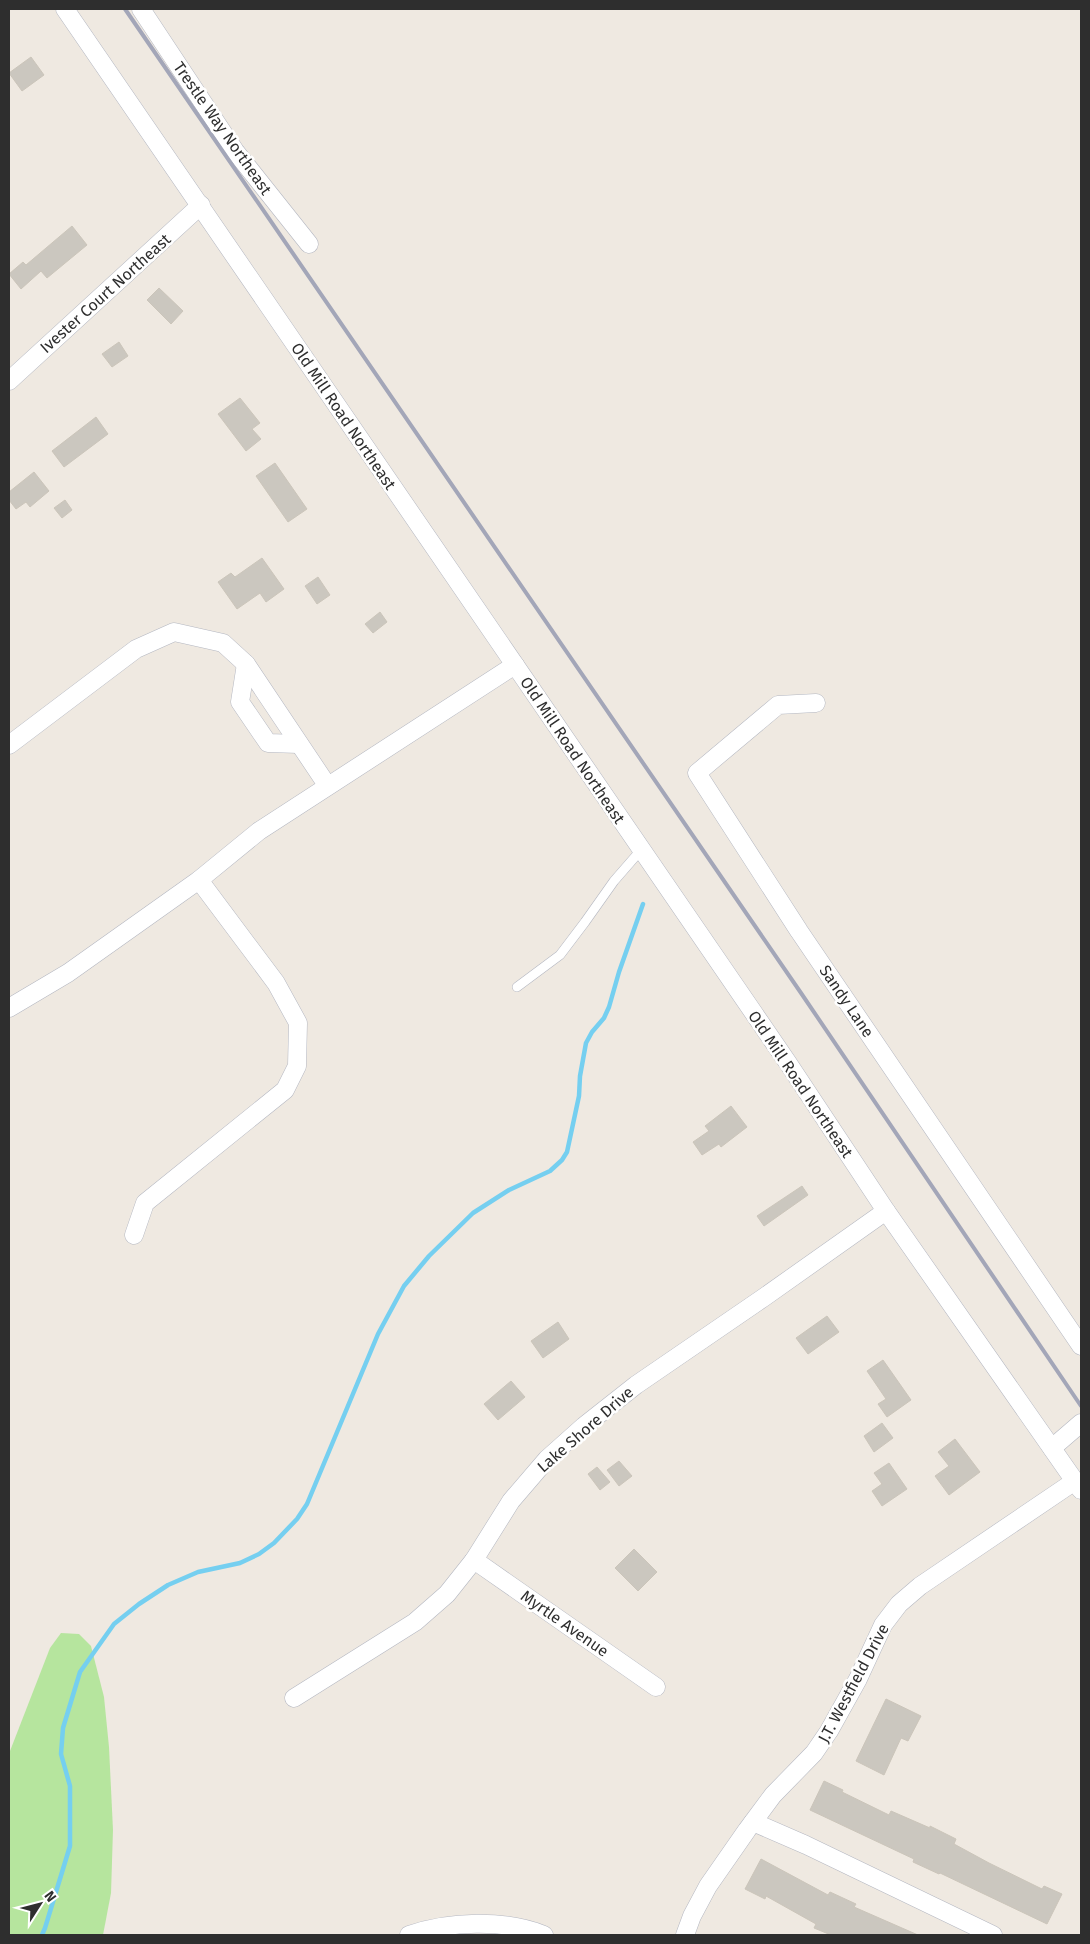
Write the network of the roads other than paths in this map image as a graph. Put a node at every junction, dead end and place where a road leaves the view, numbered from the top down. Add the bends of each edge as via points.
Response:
1 (66, 9) edge
2 (141, 9) edge
3 (200, 205) junction
4 (309, 244) dead end
5 (9, 381) edge
6 (246, 664) junction
7 (515, 665) junction
8 (816, 704) dead end
9 (299, 744) junction
10 (9, 746) edge
11 (327, 785) junction
12 (641, 850) junction
13 (199, 880) junction
14 (517, 987) dead end
15 (9, 1008) edge
16 (886, 1211) junction
17 (134, 1234) dead end
18 (1081, 1346) edge
19 (1081, 1424) edge
20 (1052, 1448) junction
21 (1078, 1485) edge
22 (474, 1560) junction
23 (656, 1687) dead end
24 (294, 1698) dead end
25 (753, 1822) junction
26 (409, 1935) edge
27 (544, 1935) edge
28 (685, 1935) edge
29 (992, 1935) edge

1 - 3 street, Old Mill Road Northeast
2 - 4 street, Trestle Way Northeast via 235,151
3 - 5 street, Ivester Court Northeast
3 - 7 street, Old Mill Road Northeast
6 - 9 street
6 - 9 street via 240,702 268,743
6 - 10 street via 223,642 174,632 136,649
7 - 11 street
7 - 12 street, Old Mill Road Northeast
8 - 18 street, Sandy Lane via 778,705 697,773 799,931
9 - 11 street
11 - 13 street via 259,831
12 - 14 lane via 560,955
12 - 16 street, Old Mill Road Northeast
13 - 15 street via 68,973
13 - 17 street via 276,982 298,1023 297,1066 285,1090 145,1203
16 - 20 street, Old Mill Road Northeast
16 - 22 street, Lake Shore Drive via 636,1385 584,1426 547,1459 511,1501
19 - 20 street
20 - 21 street, Old Mill Road Northeast
21 - 25 street, J.T. Westfield Drive via 920,1586 899,1604 883,1625 829,1731 814,1753 773,1795
22 - 23 street, Myrtle Avenue
22 - 24 street, Lake Shore Drive via 447,1594 415,1622
25 - 28 street, J.T. Westfield Drive via 708,1886
25 - 29 street
26 - 27 street via 460,1925 497,1925

